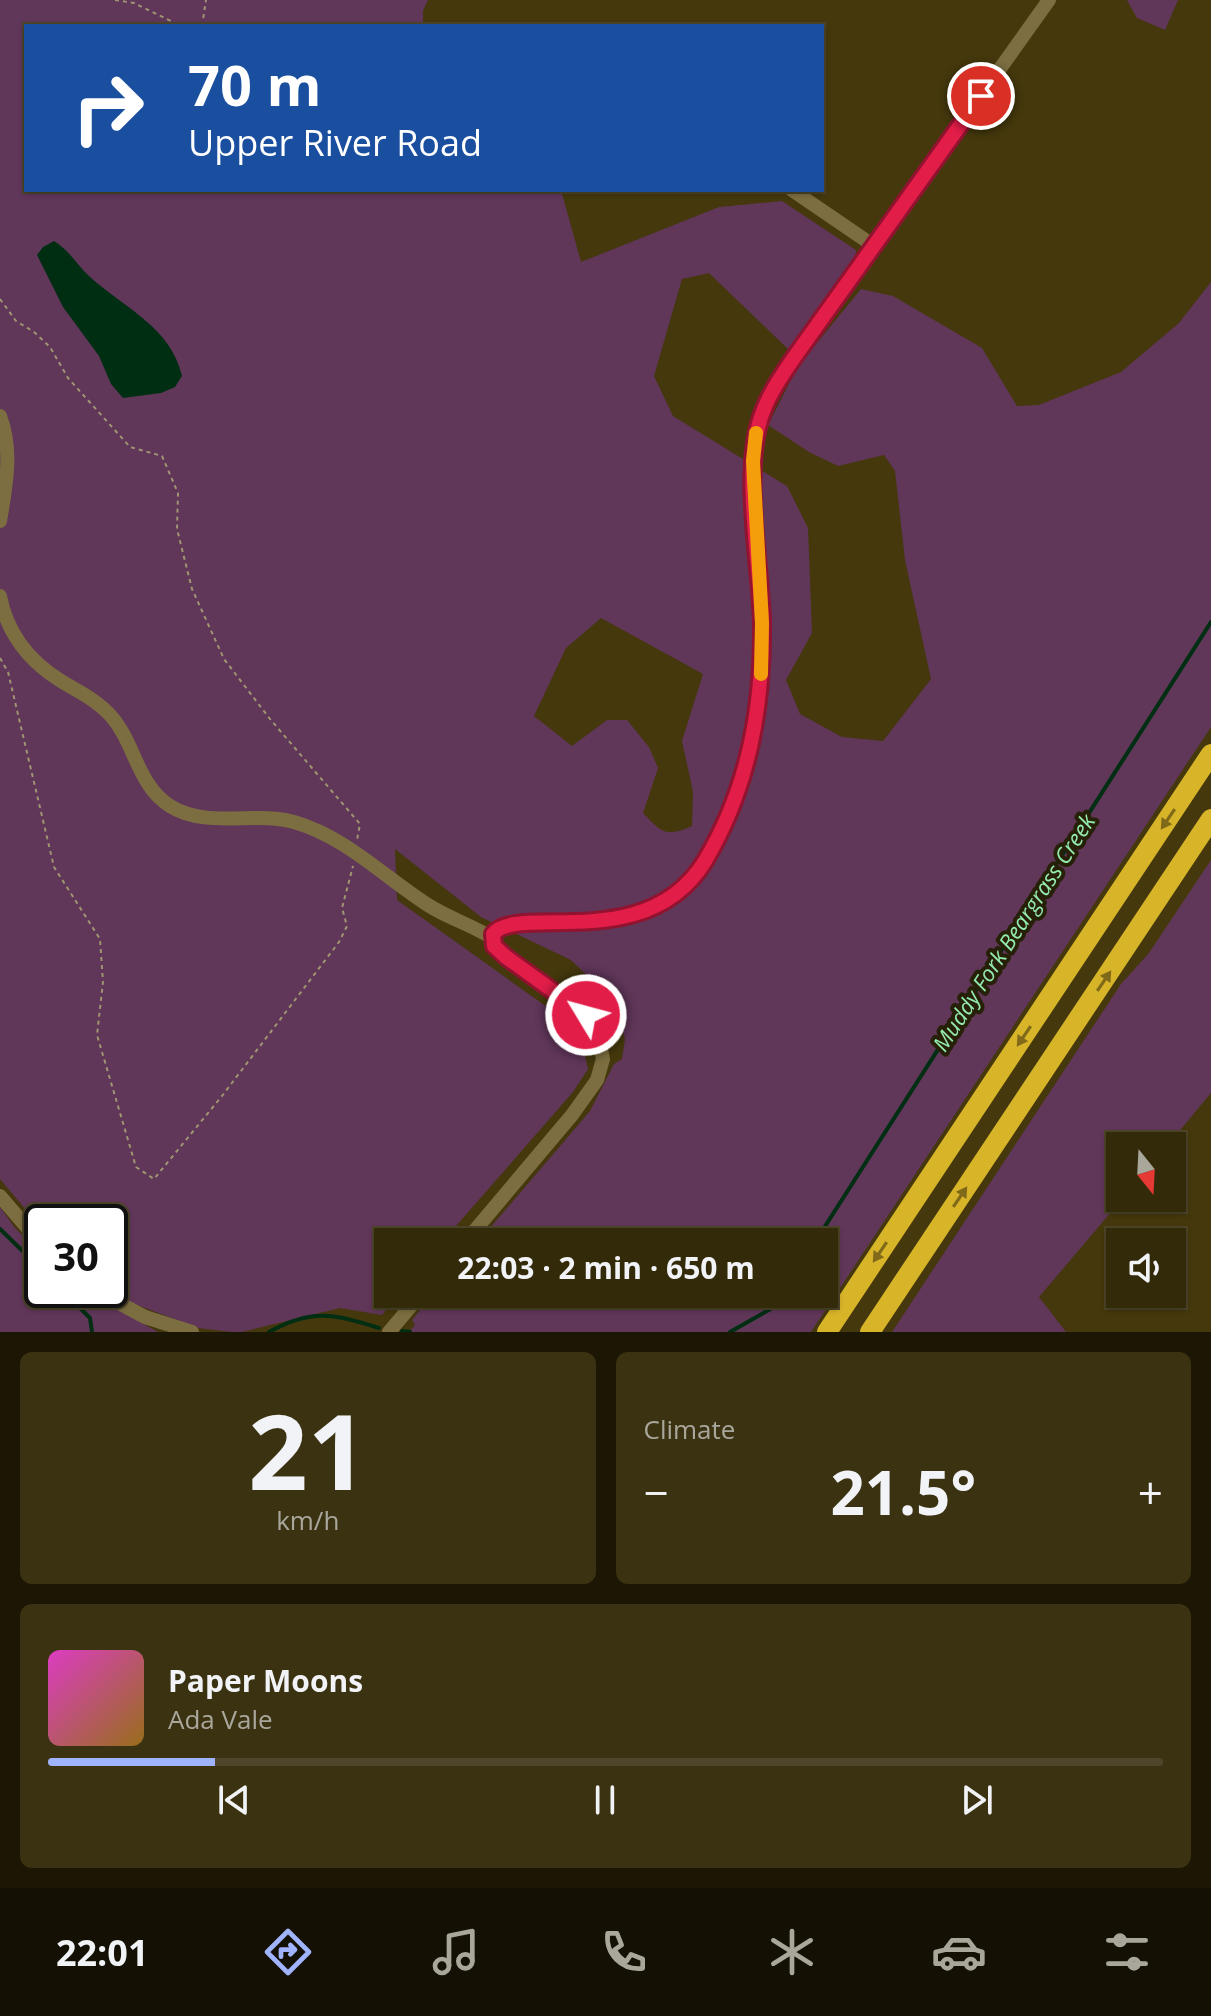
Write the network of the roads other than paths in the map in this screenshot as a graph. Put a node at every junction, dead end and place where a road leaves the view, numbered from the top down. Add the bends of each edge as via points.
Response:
1 (1048, 0) edge
2 (795, 192) edge
3 (874, 246) junction
4 (0, 416) edge
5 (2, 438) edge
6 (0, 521) edge
7 (0, 596) edge
8 (1211, 754) edge
9 (1211, 819) edge
10 (492, 938) junction
11 (0, 1196) edge
12 (24, 1224) edge
13 (477, 1228) edge
14 (128, 1308) edge
15 (409, 1308) edge
16 (192, 1332) edge
17 (389, 1332) edge
18 (827, 1332) edge
19 (870, 1332) edge

1 - 3 street
2 - 3 street
3 - 10 street via 775,385 760,419 753,461 761,686 746,770 719,836 688,882 654,908 601,922 513,924 496,930
4 - 5 street
5 - 6 street via 8,478
7 - 10 street via 21,646 42,669 113,717 142,776 170,806 200,817 278,819 316,830 427,904
8 -> 18 highway
19 -> 9 highway
10 - 13 street via 506,957 586,1015 597,1031 603,1059 597,1080 572,1115
11 - 12 street
14 - 16 street
15 - 17 street

